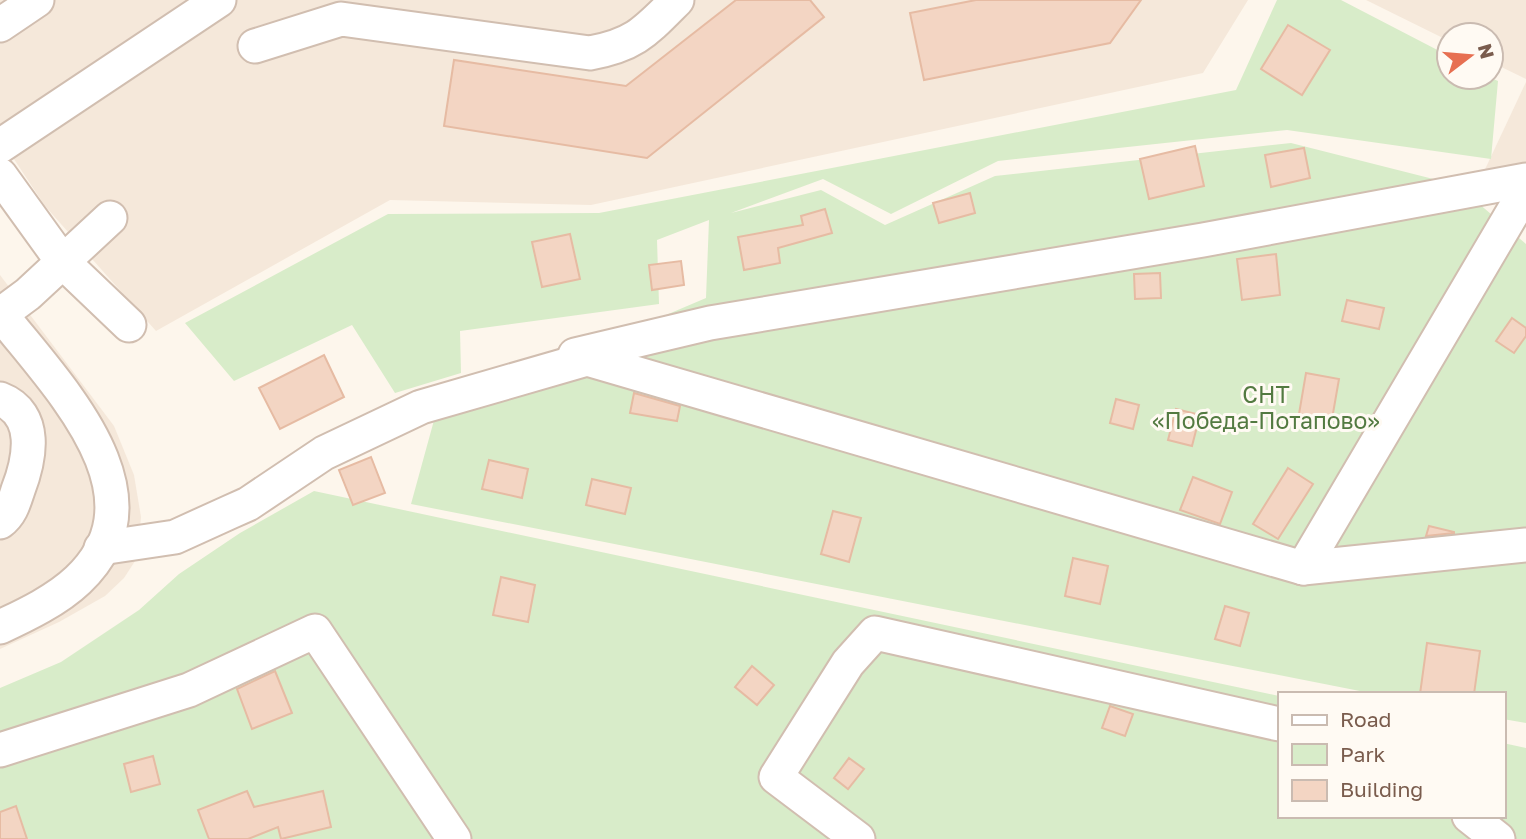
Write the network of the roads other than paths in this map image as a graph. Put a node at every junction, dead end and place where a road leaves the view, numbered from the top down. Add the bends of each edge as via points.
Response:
1 (37, 0) edge
2 (219, 0) edge
3 (677, 0) edge
4 (338, 10) edge
5 (0, 25) edge
6 (255, 46) dead end
7 (0, 146) edge
8 (0, 175) edge
9 (1526, 180) edge
10 (1526, 190) edge
11 (110, 218) dead end
12 (62, 261) junction
13 (1, 314) edge
14 (129, 325) dead end
15 (0, 399) edge
16 (421, 407) junction
17 (0, 522) edge
18 (1526, 545) edge
19 (102, 548) junction
20 (1303, 568) junction
21 (0, 627) edge
22 (1278, 724) edge
23 (0, 750) edge
24 (1471, 818) edge
25 (454, 839) edge
26 (858, 839) edge
27 (1497, 839) edge

1 - 5 street
2 - 7 street
3 - 4 street via 621,47 590,53
4 - 6 street
8 - 12 street
9 - 16 street via 710,323 491,375
10 - 20 street
11 - 12 street
12 - 13 street
12 - 14 street
13 - 19 street via 98,446 111,491 109,527
15 - 17 street via 17,411 30,445 29,462 9,515
16 - 19 street via 324,453 248,504 175,537
16 - 20 street via 587,359
18 - 20 street
19 - 21 street via 77,581
22 - 26 street via 875,633 848,663 776,777
23 - 25 street via 188,690 315,631
24 - 27 street

